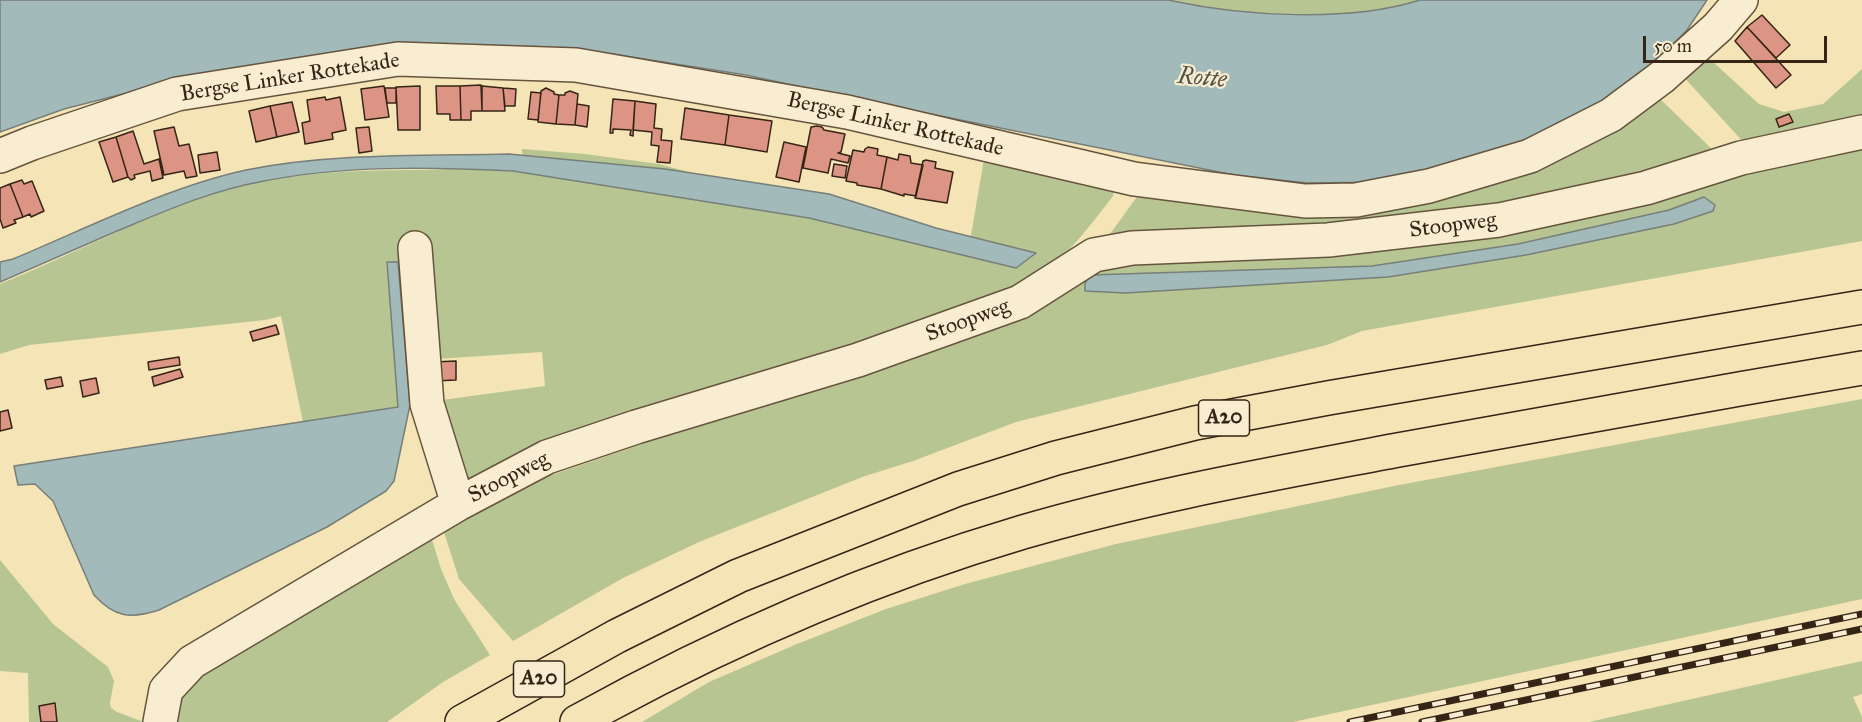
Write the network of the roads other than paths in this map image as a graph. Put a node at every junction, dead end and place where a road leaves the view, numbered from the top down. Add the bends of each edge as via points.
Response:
1 (1742, 0) edge
2 (1862, 132) edge
3 (0, 156) edge
4 (415, 248) dead end
5 (1862, 306) edge
6 (1862, 368) edge
7 (458, 504) junction
8 (160, 722) edge
9 (462, 722) edge
10 (577, 722) edge

1 - 3 street, Bergse Linker Rottekade via 1662,77 1611,116 1530,156 1429,186 1356,200 1305,201 1134,179 847,112 564,64 398,59 177,94
2 - 7 street, Stoopweg via 1741,158 1646,188 1499,220 1328,240 1132,248 1094,255 1020,302 858,360 547,457
4 - 7 street via 427,404
5 - 9 highway, A20 via 1195,423 1056,458 958,489 738,576 617,636
6 - 10 highway, A20 via 1253,477 1022,532 830,599 648,683
7 - 8 street, Stoopweg via 192,662 166,690

